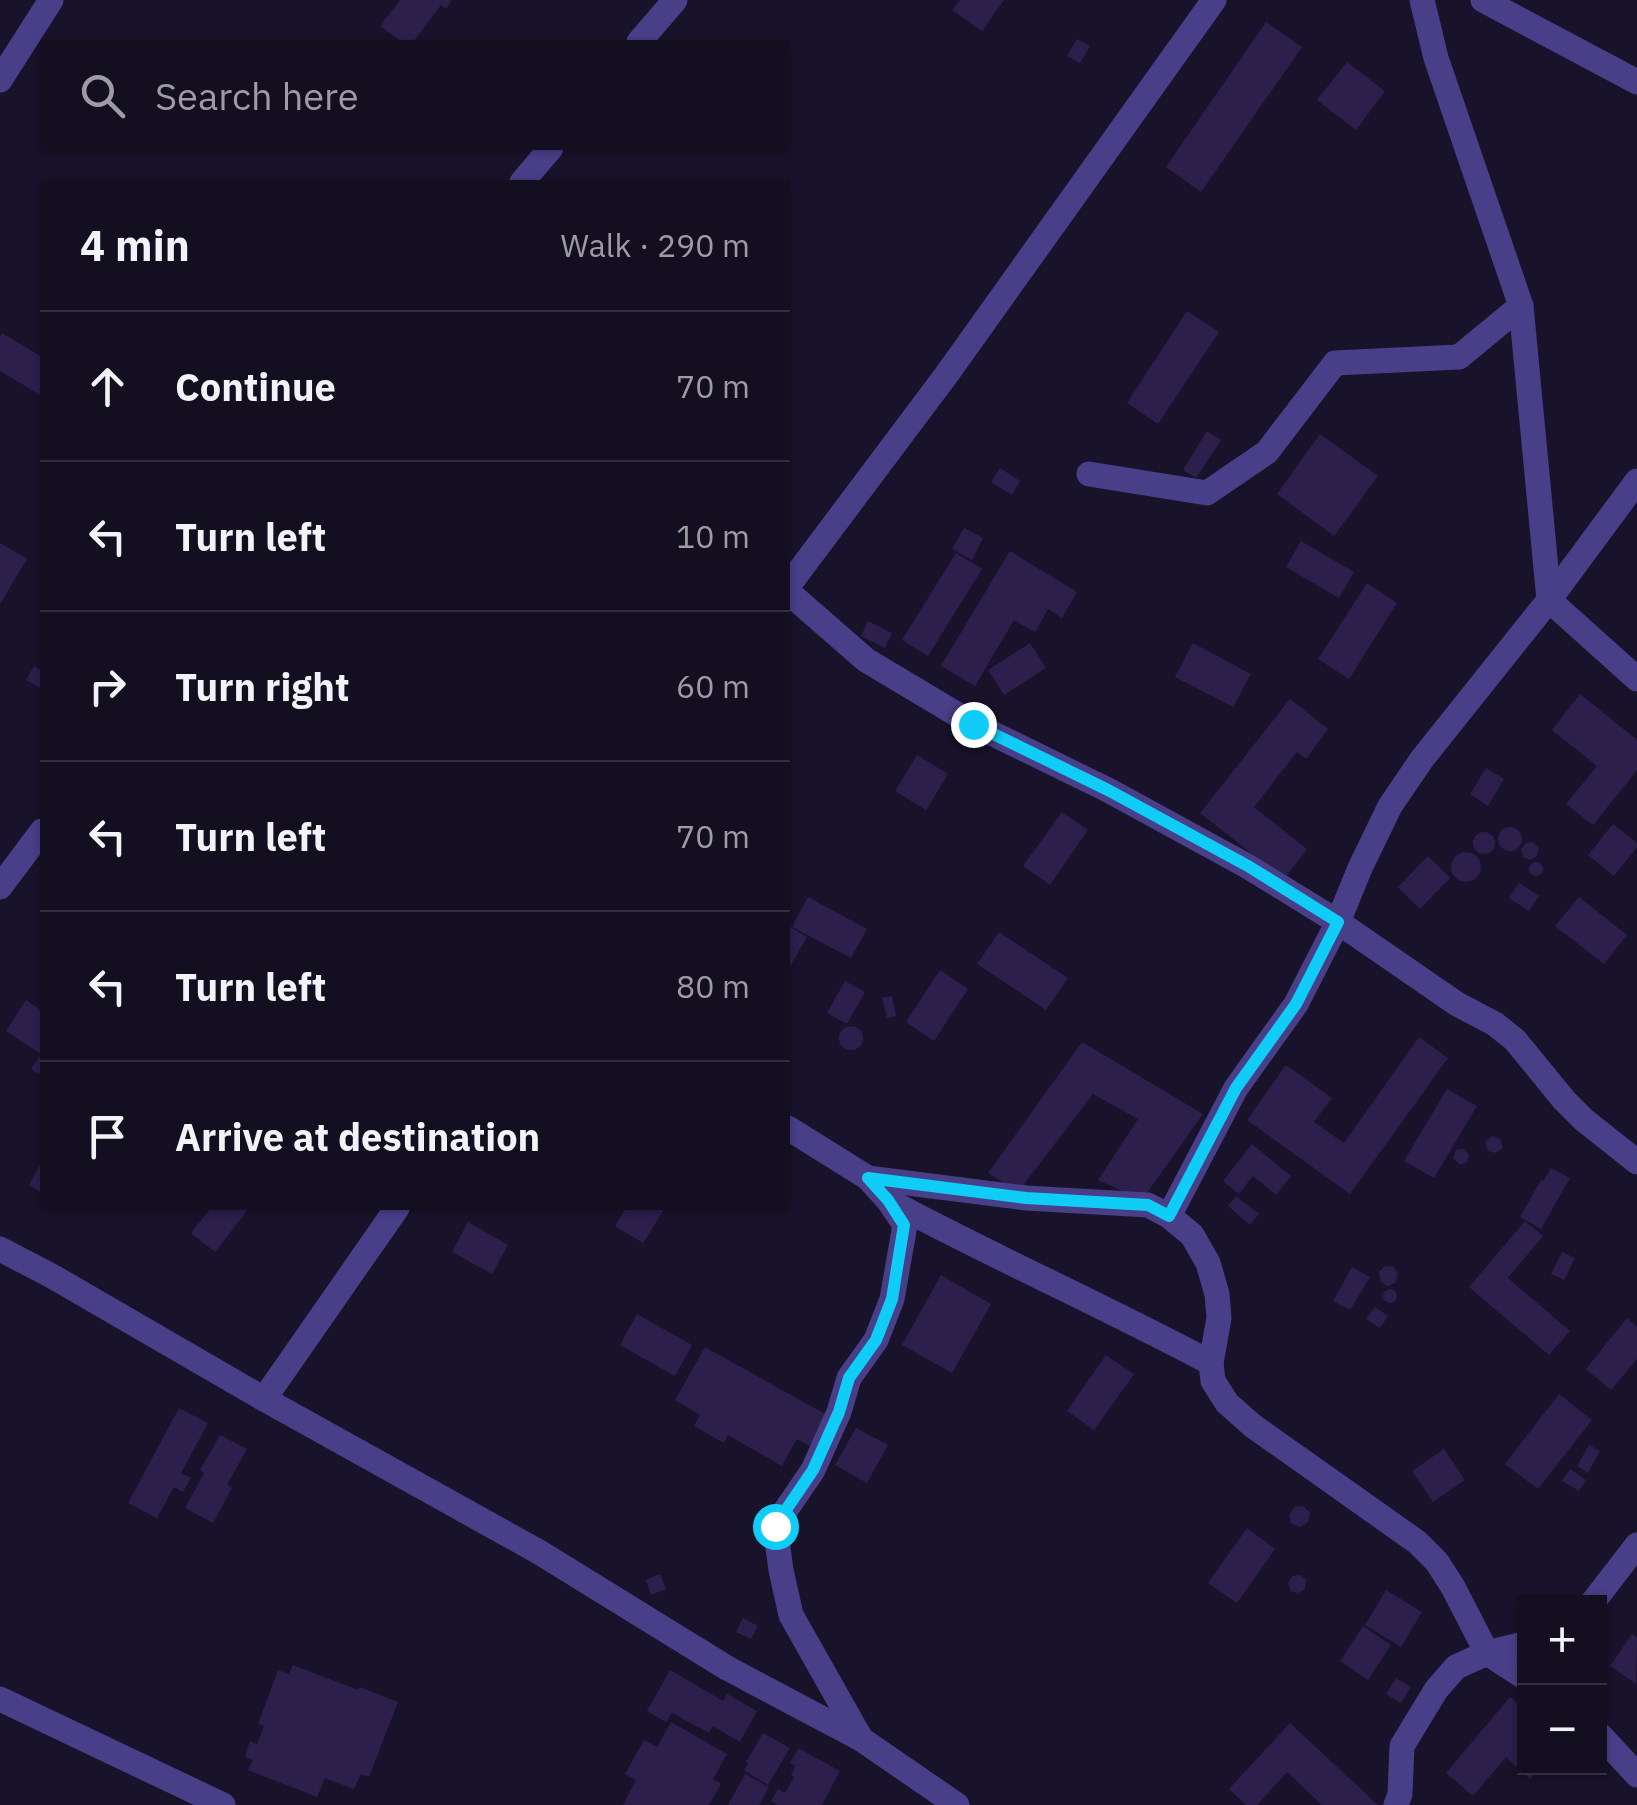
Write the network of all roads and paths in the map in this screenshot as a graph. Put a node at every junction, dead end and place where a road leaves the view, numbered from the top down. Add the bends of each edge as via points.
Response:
1 (51, 0) edge
2 (675, 0) edge
3 (1214, 0) edge
4 (1422, 0) edge
5 (1483, 0) edge
6 (642, 40) edge
7 (0, 80) edge
8 (1637, 82) edge
9 (550, 150) edge
10 (524, 180) edge
11 (1522, 306) junction
12 (1088, 474) dead end
13 (1637, 481) edge
14 (790, 586) edge
15 (790, 591) edge
16 (1549, 600) junction
17 (1637, 679) edge
18 (40, 833) edge
19 (0, 888) edge
20 (1338, 922) junction
21 (790, 1129) edge
22 (1637, 1162) edge
23 (868, 1178) junction
24 (888, 1200) junction
25 (396, 1210) edge
26 (1169, 1216) junction
27 (0, 1249) edge
28 (1211, 1362) junction
29 (264, 1399) junction
30 (1637, 1545) edge
31 (1598, 1595) edge
32 (1517, 1646) edge
33 (1487, 1653) junction
34 (1517, 1672) edge
35 (0, 1700) edge
36 (861, 1739) junction
37 (1607, 1743) edge
38 (1637, 1775) edge
39 (216, 1803) edge
40 (957, 1805) edge
41 (1396, 1805) edge

1 - 7 street
2 - 6 street
3 - 14 street
4 - 11 street
5 - 8 street
9 - 10 street
11 - 12 street via 1460,357 1335,362 1267,452 1207,493
11 - 16 street
13 - 16 street
15 - 20 street via 866,660 973,724 1248,866
16 - 17 street
16 - 20 street via 1390,806
18 - 19 street
20 - 22 street via 1496,1024 1584,1120
20 - 26 street via 1296,1004 1236,1088
21 - 23 street
23 - 24 street
23 - 26 street via 1148,1205
24 - 28 street
24 - 36 street via 904,1225 892,1299 876,1340 849,1378 813,1470 775,1526 791,1614
25 - 29 street
26 - 28 street via 1192,1235 1217,1294
27 - 29 street
28 - 33 street via 1212,1381 1227,1403 1437,1562
29 - 36 street via 539,1552 726,1668
30 - 31 street
32 - 33 street
33 - 34 street
33 - 41 street via 1456,1667 1410,1732 1402,1746
35 - 39 street
36 - 40 street
37 - 38 street

